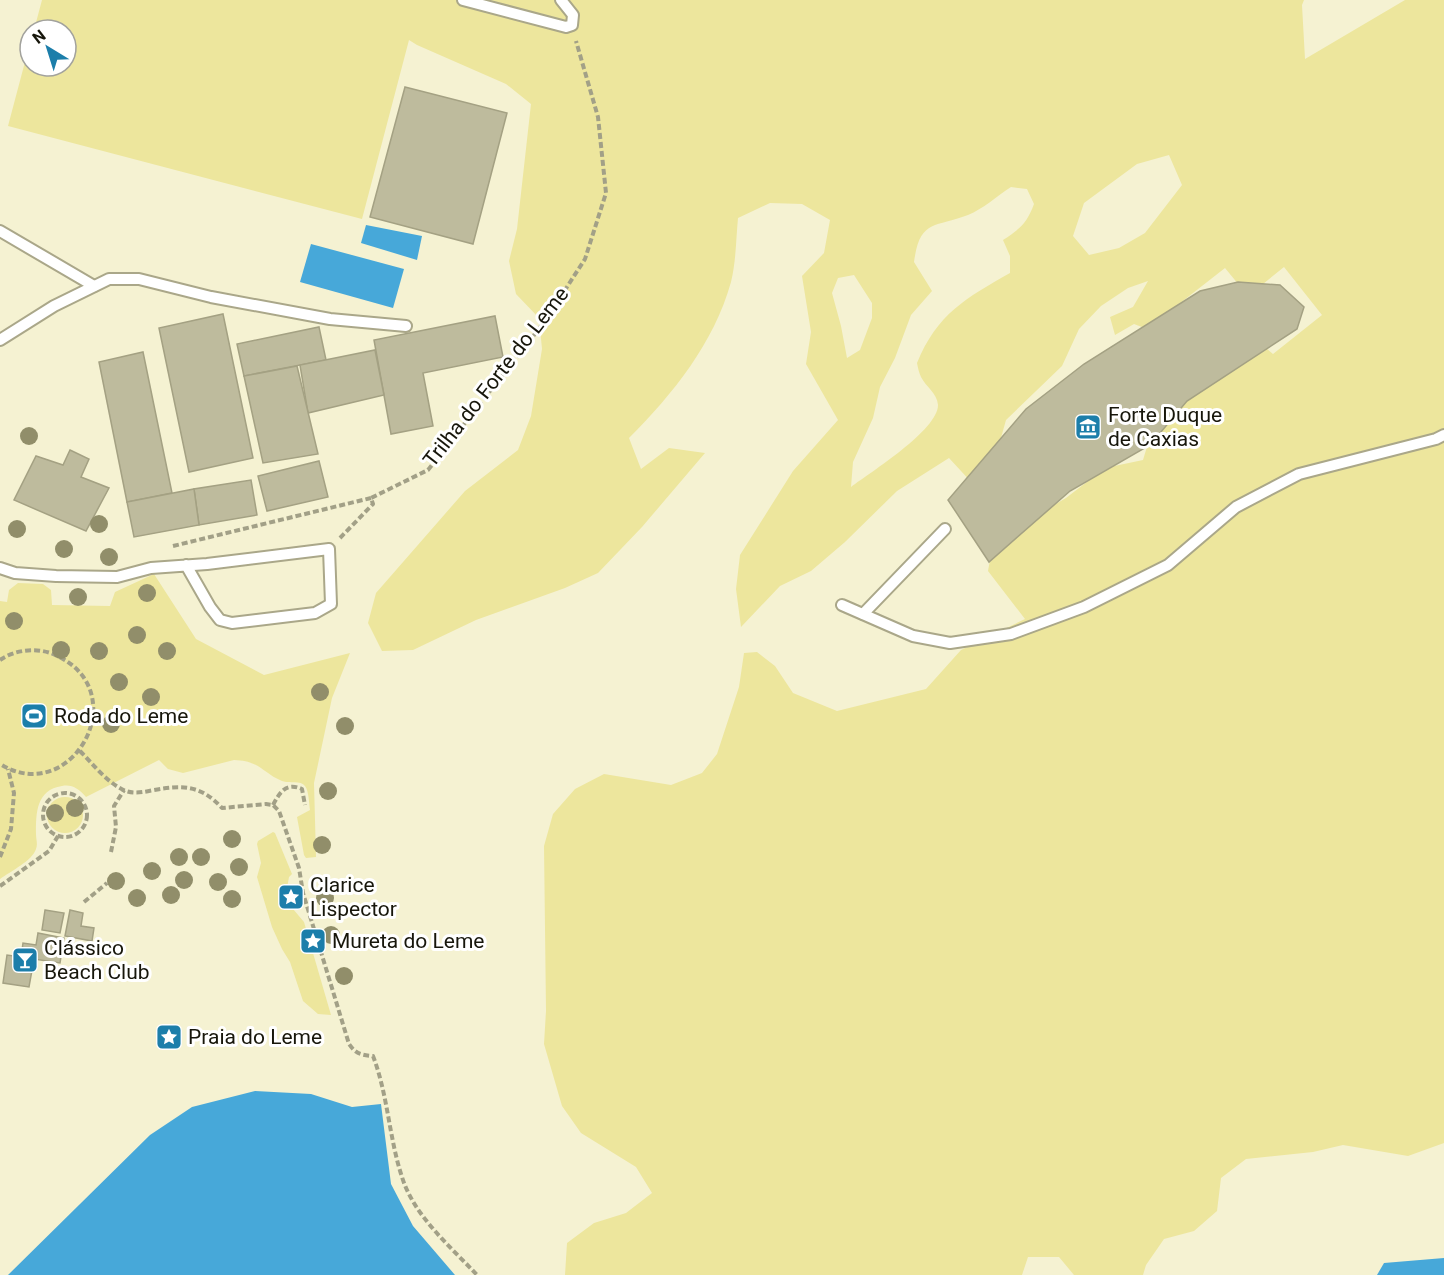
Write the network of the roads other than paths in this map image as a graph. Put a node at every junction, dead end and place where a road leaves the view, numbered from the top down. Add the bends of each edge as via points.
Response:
1 (463, 0) edge
2 (561, 0) edge
3 (0, 231) edge
4 (94, 286) junction
5 (406, 326) dead end
6 (0, 340) edge
7 (1444, 435) edge
8 (945, 529) dead end
9 (186, 565) junction
10 (0, 567) edge
11 (842, 605) dead end
12 (863, 614) junction

1 - 2 lane via 561,27 572,25 573,15
3 - 4 lane
4 - 5 lane via 109,279 139,279 330,319
4 - 6 lane
7 - 12 lane via 1299,474 1236,507 1168,565 1084,607 1011,634 950,643 913,636
8 - 12 lane
9 - 9 lane via 329,549 331,604 315,613 232,623 220,620
9 - 10 lane via 117,576 15,573
11 - 12 lane

